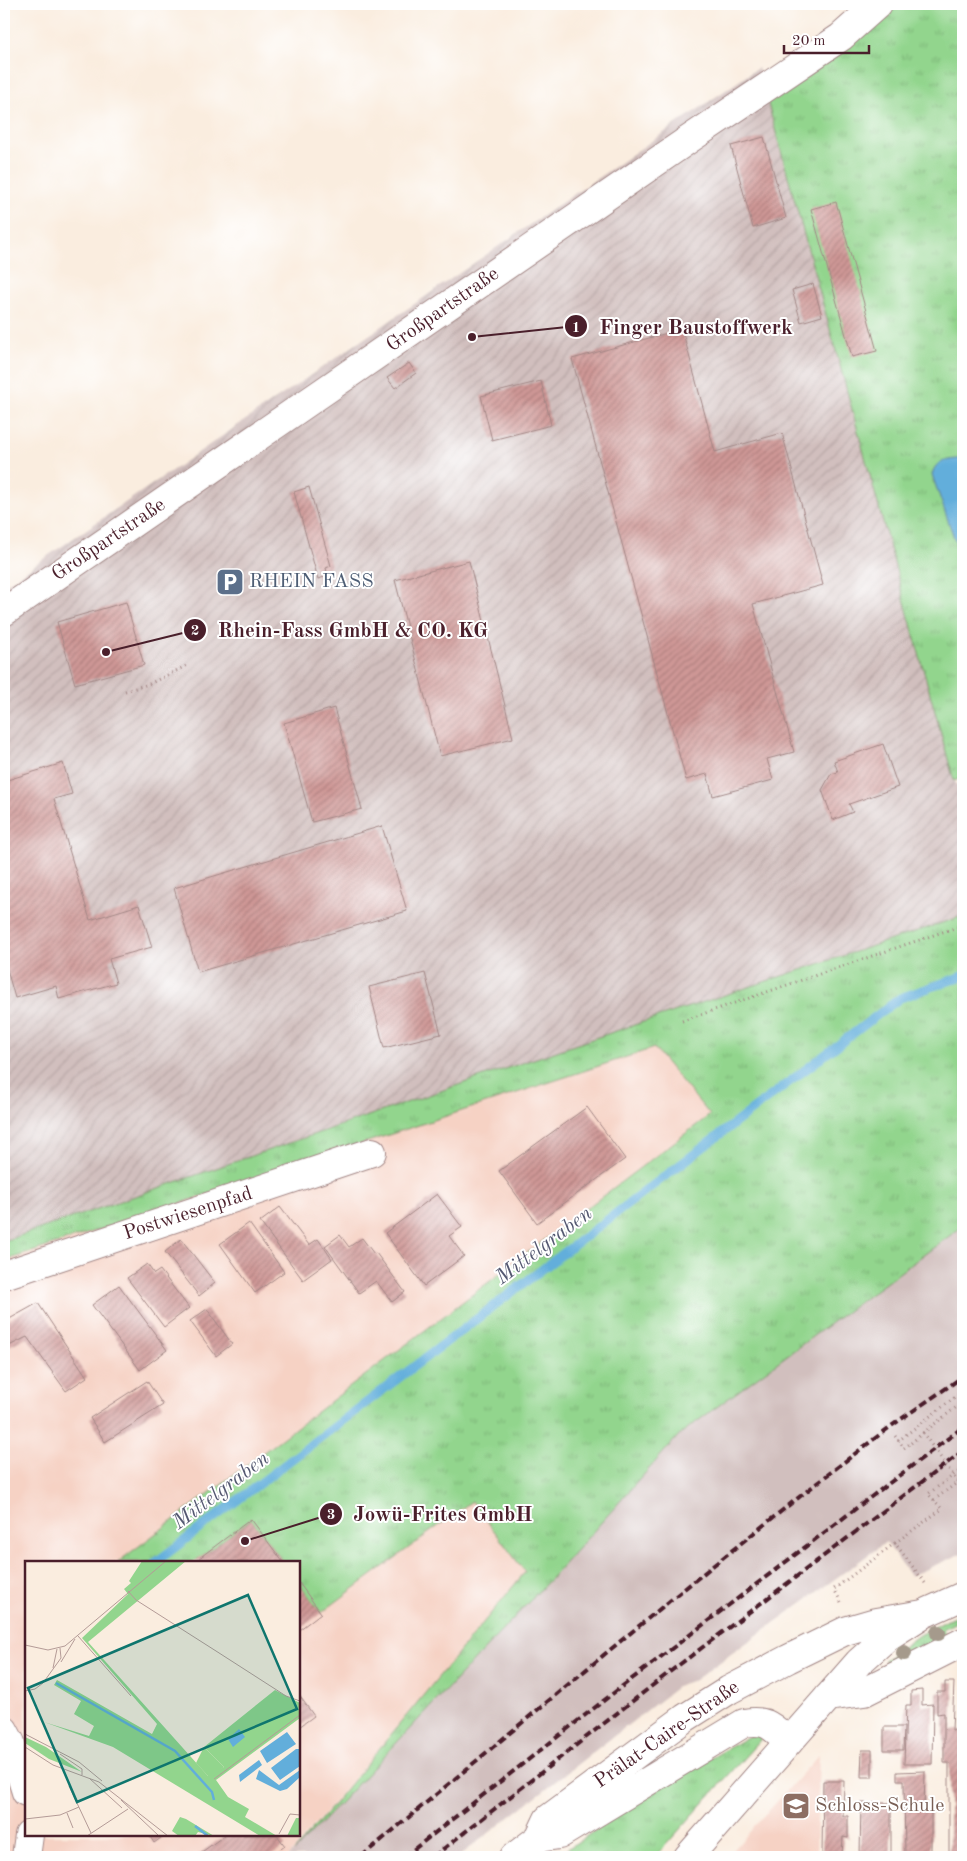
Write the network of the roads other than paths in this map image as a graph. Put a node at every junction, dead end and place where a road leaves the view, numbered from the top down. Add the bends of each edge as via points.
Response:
1 (878, 4) edge
2 (4, 612) edge
3 (372, 1152) dead end
4 (4, 1275) edge
5 (943, 1605) edge
6 (963, 1642) edge
7 (828, 1697) junction
8 (4, 1730) edge
9 (789, 1742) junction
10 (25, 1789) edge
11 (539, 1838) junction
12 (514, 1857) edge
13 (688, 1857) edge

1 - 2 street, Großpartstraße via 841,37
3 - 4 street, Postwiesenpfad
5 - 7 street via 887,1637
5 - 11 street, Prälat-Caire-Straße via 854,1628 728,1690 548,1819
6 - 7 street via 864,1692
7 - 9 street
8 - 10 street
9 - 11 street, Prälat-Caire-Straße via 770,1725 758,1720 744,1722 559,1836
9 - 13 street
11 - 12 street, Prälat-Caire-Straße

